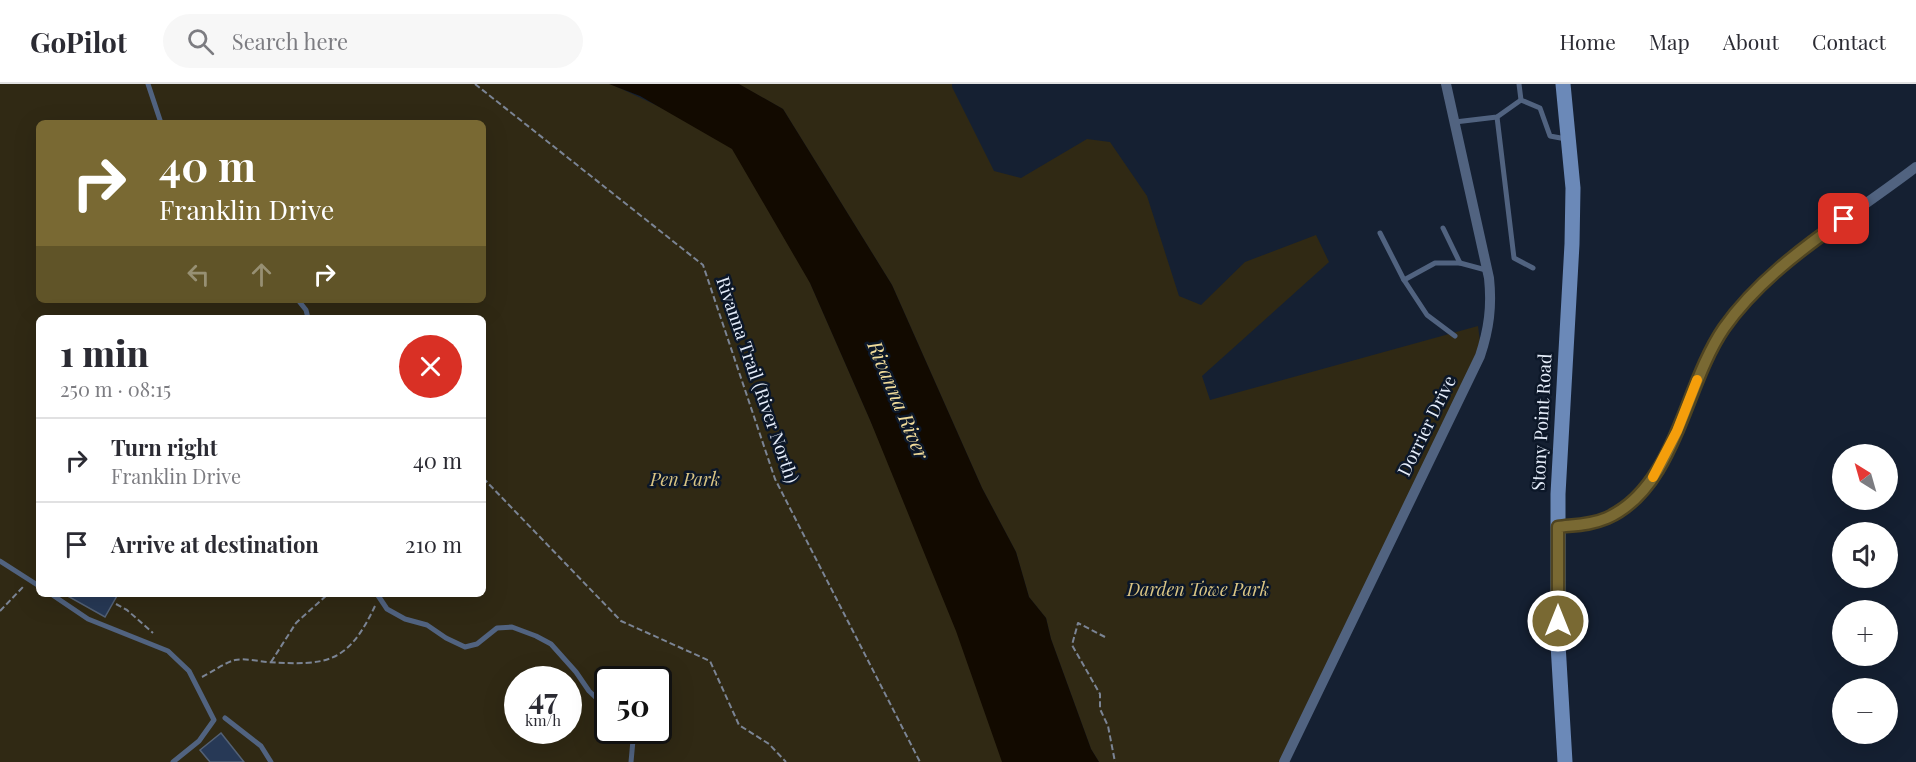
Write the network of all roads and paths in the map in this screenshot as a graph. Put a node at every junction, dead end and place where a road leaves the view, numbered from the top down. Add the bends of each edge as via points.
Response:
1 (148, 84) edge
2 (475, 84) edge
3 (1446, 84) edge
4 (1519, 84) edge
5 (1563, 84) edge
6 (1521, 100) junction
7 (1497, 117) junction
8 (160, 120) edge
9 (1455, 122) junction
10 (1570, 140) junction
11 (1916, 167) edge
12 (1443, 228) dead end
13 (1380, 233) dead end
14 (1460, 263) junction
15 (1533, 268) dead end
16 (1487, 270) junction
17 (1404, 280) junction
18 (1455, 336) dead end
19 (486, 481) edge
20 (1558, 527) junction
21 (0, 561) edge
22 (28, 579) junction
23 (36, 584) edge
24 (55, 597) edge
25 (325, 597) edge
26 (377, 597) edge
27 (379, 597) edge
28 (116, 604) dead end
29 (0, 611) edge
30 (1105, 637) dead end
31 (168, 651) junction
32 (271, 662) junction
33 (194, 681) junction
34 (594, 695) edge
35 (225, 718) dead end
36 (633, 744) edge
37 (173, 762) edge
38 (271, 762) edge
39 (631, 762) edge
40 (786, 762) edge
41 (920, 762) edge
42 (1115, 762) edge
43 (1284, 762) edge
44 (1565, 762) edge

1 - 8 lane
2 - 41 path, Rivanna Trail (River North) via 703,265 775,479
3 - 9 street, Dorrier Drive
4 - 6 lane
5 - 10 main road, Stony Point Road
6 - 7 lane
6 - 10 lane via 1540,108 1550,136
7 - 9 lane
7 - 15 lane via 1514,258
9 - 16 street, Dorrier Drive
10 - 20 main road, Stony Point Road via 1572,243
11 - 20 street via 1796,255 1739,308 1708,357 1661,463 1635,498 1606,519
12 - 14 lane
13 - 17 lane
14 - 16 lane
14 - 17 lane via 1435,264
16 - 43 street, Dorrier Drive via 1491,314 1480,356
17 - 18 lane via 1427,315
19 - 40 path via 621,621 710,661 739,725 769,744
20 - 44 main road, Stony Point Road via 1558,644
21 - 22 lane
22 - 23 lane
22 - 29 path
24 - 31 lane via 88,619
25 - 32 path via 296,623
26 - 32 path via 365,627 340,655 323,661
27 - 34 lane via 387,609 428,625 465,647 477,644 497,628 512,627 536,636 551,644
28 - 31 path via 128,610
30 - 42 path via 1078,623 1072,645 1100,694 1100,709 1108,726
31 - 33 lane
32 - 33 path via 236,660
33 - 37 lane via 214,720 199,741
35 - 38 lane via 261,746
36 - 39 lane

